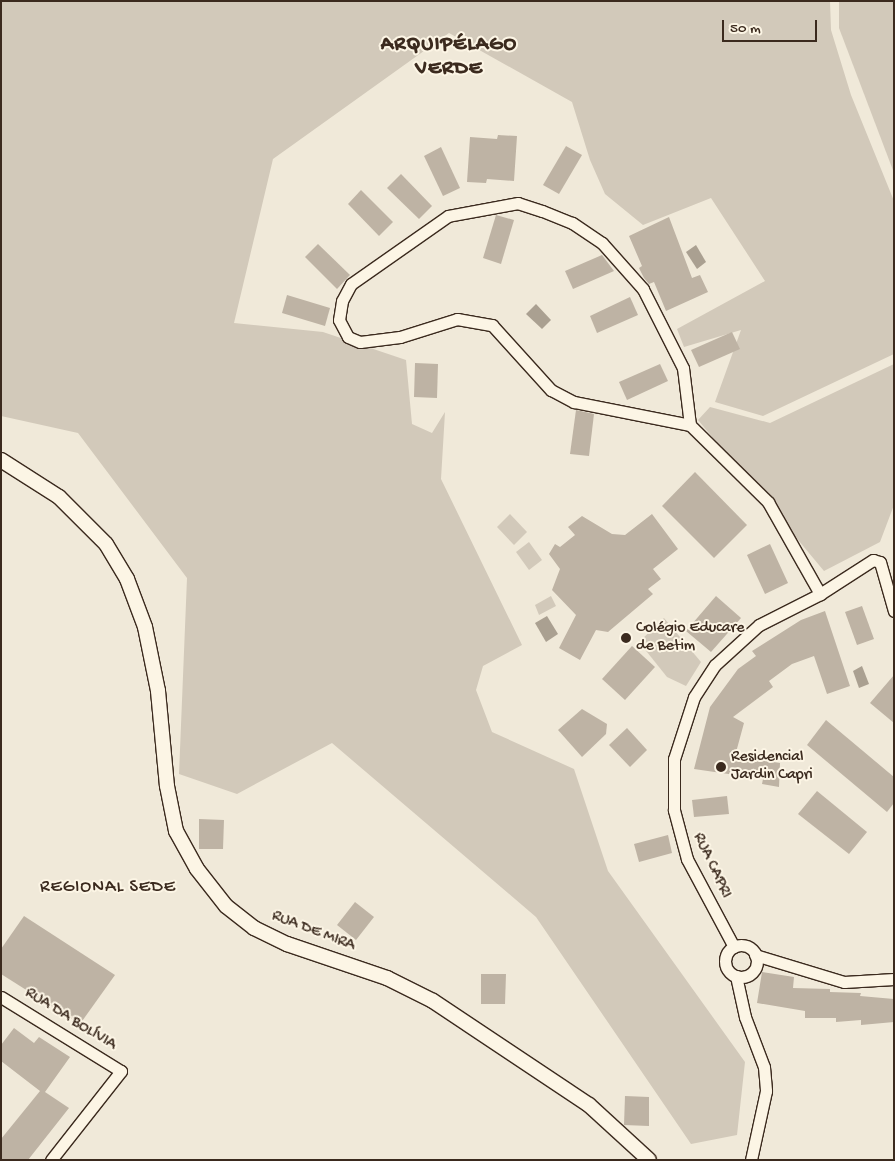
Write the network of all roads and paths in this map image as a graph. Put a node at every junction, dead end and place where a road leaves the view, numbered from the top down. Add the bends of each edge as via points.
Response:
1 (690, 425) junction
2 (1, 460) edge
3 (820, 594) junction
4 (894, 611) edge
5 (734, 947) junction
6 (755, 955) junction
7 (736, 976) junction
8 (894, 979) edge
9 (1, 997) edge
10 (51, 1160) edge
11 (649, 1160) edge
12 (752, 1160) edge

1 - 1 street via 683,368 643,289 602,243 572,223 542,211 518,204 448,216 351,284 342,301 339,320 348,337 360,342 400,337 457,319 492,325 551,390 574,402
1 - 3 street via 768,502
2 - 11 street, RUA DE MIRA via 59,497 106,544 127,579 146,627 158,691 167,786 176,831 197,869 226,906 254,928 287,944 387,978 433,1001 589,1105
3 - 4 street, RUA CAPRI via 873,560 880,562
3 - 5 street, RUA CAPRI via 759,625 715,665 694,698 674,759 674,810 678,834 687,858
5 - 6 street via 749,948
5 - 7 street via 726,955 726,964
6 - 7 street via 752,972
6 - 8 street via 844,982
7 - 12 street via 745,1018 764,1067 765,1083
9 - 10 street, RUA DA BOLÍVIA via 121,1071

